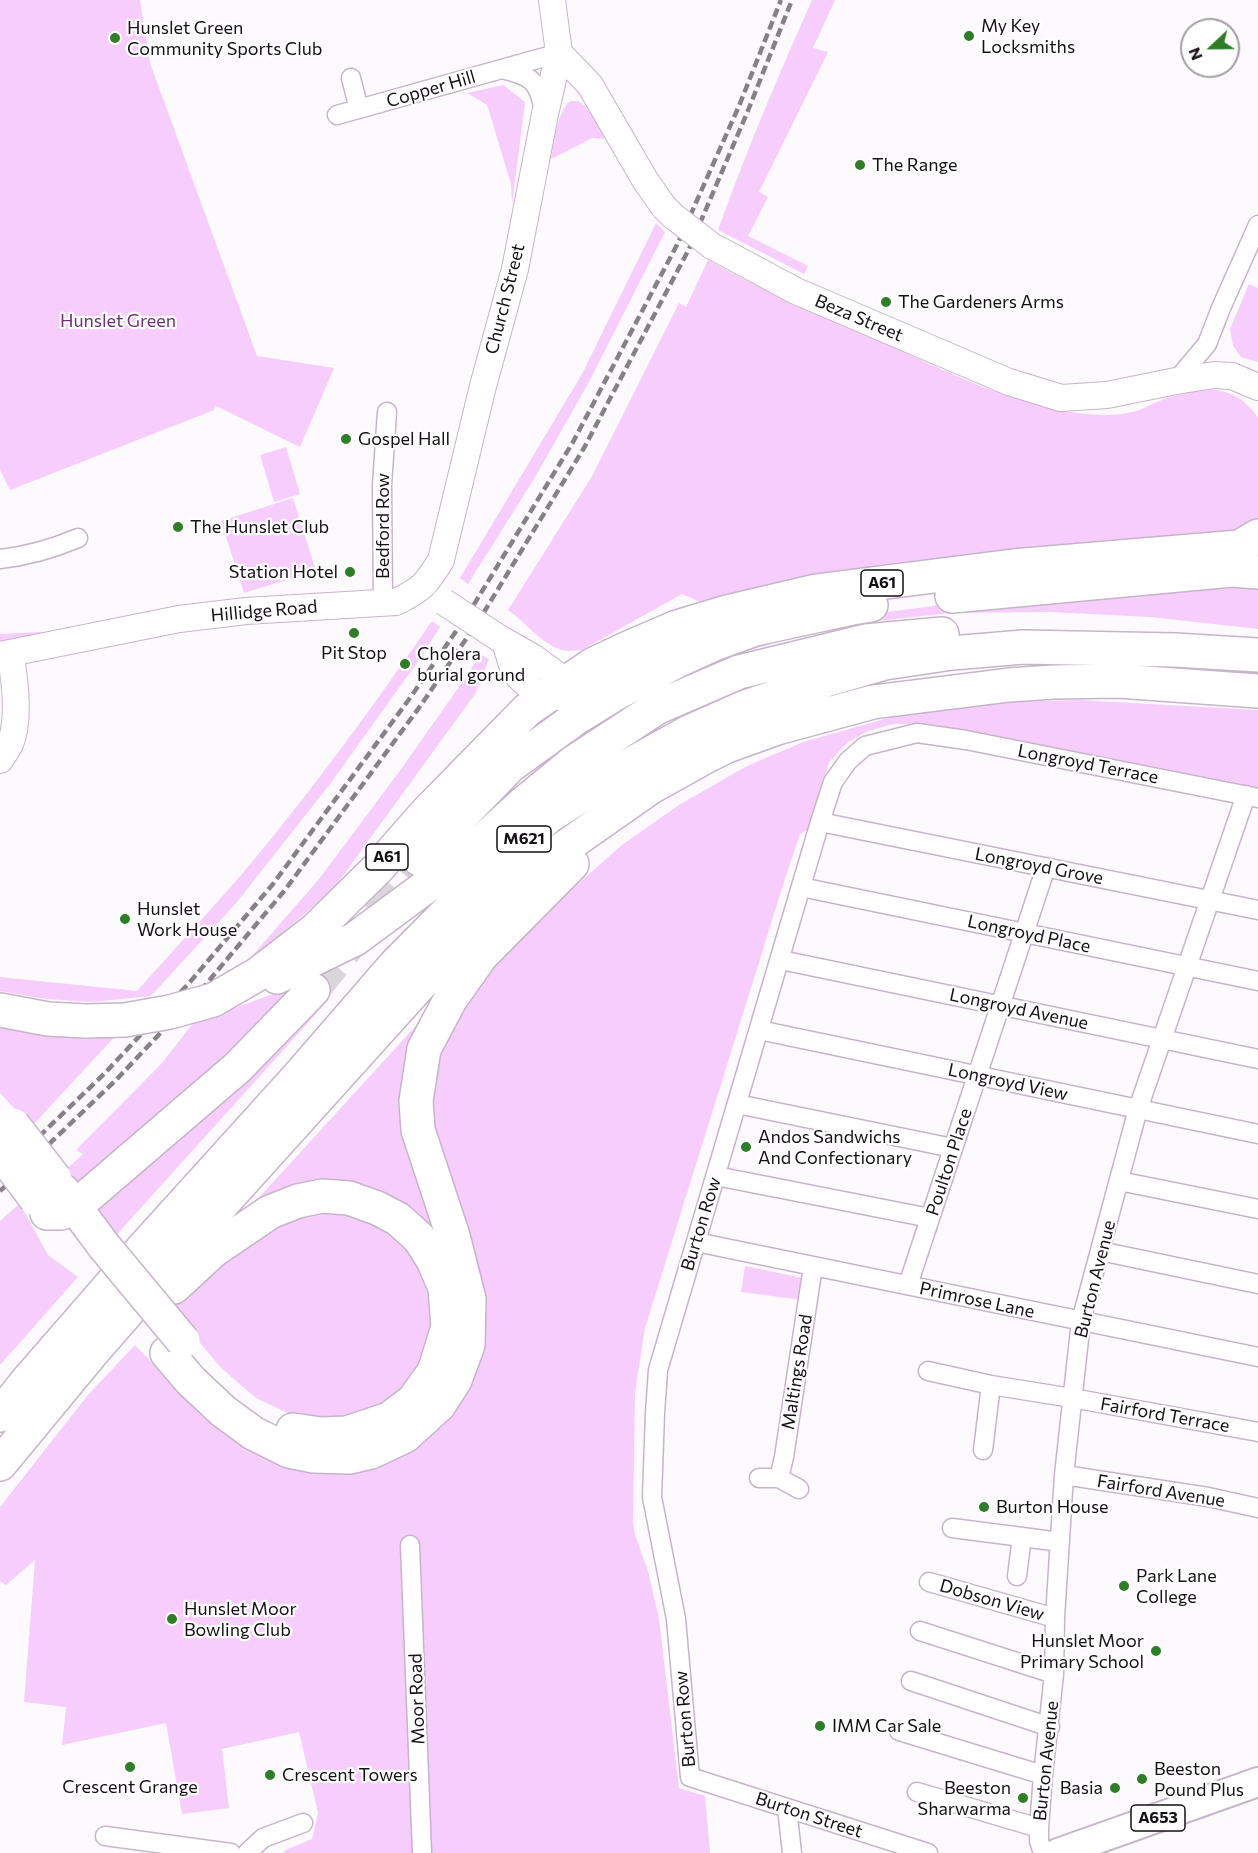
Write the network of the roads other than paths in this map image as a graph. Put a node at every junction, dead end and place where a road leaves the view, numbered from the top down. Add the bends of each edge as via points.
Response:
1 (552, 0) edge
2 (559, 53) junction
3 (502, 69) junction
4 (351, 78) dead end
5 (359, 109) junction
6 (545, 114) junction
7 (337, 115) dead end
8 (1258, 225) edge
9 (1176, 381) junction
10 (1257, 388) edge
11 (387, 412) dead end
12 (1258, 536) edge
13 (78, 538) dead end
14 (0, 559) edge
15 (1258, 572) edge
16 (419, 591) junction
17 (383, 603) junction
18 (1258, 652) edge
19 (5, 655) edge
20 (679, 660) junction
21 (1258, 691) edge
22 (561, 692) junction
23 (558, 731) junction
24 (917, 732) joint
25 (0, 760) edge
26 (651, 787) junction
27 (1252, 796) edge
28 (820, 822) junction
29 (419, 859) tunnel mouth
30 (1046, 867) junction
31 (801, 888) junction
32 (1210, 900) junction
33 (1258, 910) edge
34 (1024, 933) junction
35 (781, 960) junction
36 (1187, 966) junction
37 (1258, 981) edge
38 (313, 990) tunnel mouth
39 (213, 1000) junction
40 (1000, 1005) junction
41 (0, 1010) edge
42 (759, 1030) junction
43 (1162, 1038) junction
44 (1258, 1059) edge
45 (977, 1075) junction
46 (737, 1104) junction
47 (1138, 1109) junction
48 (4, 1129) edge
49 (1258, 1134) edge
50 (953, 1148) junction
51 (716, 1176) junction
52 (1119, 1181) junction
53 (53, 1200) junction
54 (1258, 1209) edge
55 (930, 1218) junction
56 (696, 1242) junction
57 (1100, 1251) junction
58 (813, 1266) junction
59 (1258, 1284) edge
60 (908, 1285) junction
61 (1081, 1321) junction
62 (175, 1347) junction
63 (1258, 1357) edge
64 (928, 1371) dead end
65 (991, 1385) junction
66 (1072, 1398) junction
67 (51, 1403) junction
68 (0, 1415) edge
69 (1258, 1432) edge
70 (982, 1450) dead end
71 (0, 1464) edge
72 (1064, 1475) junction
73 (759, 1478) dead end
74 (779, 1478) junction
75 (799, 1489) dead end
76 (1258, 1508) edge
77 (952, 1528) dead end
78 (1022, 1537) junction
79 (1060, 1542) junction
80 (410, 1545) dead end
81 (1017, 1576) dead end
82 (929, 1582) dead end
83 (1056, 1618) junction
84 (920, 1631) dead end
85 (1054, 1674) junction
86 (911, 1681) dead end
87 (1050, 1727) junction
88 (899, 1731) dead end
89 (1043, 1775) junction
90 (690, 1777) joint
91 (1258, 1782) edge
92 (917, 1792) dead end
93 (787, 1808) junction
94 (303, 1823) dead end
95 (1039, 1828) junction
96 (105, 1836) dead end
97 (231, 1853) edge
98 (247, 1853) edge
99 (422, 1853) edge
100 (792, 1853) edge
101 (928, 1853) edge
102 (1043, 1853) edge
103 (1058, 1853) edge

1 - 2 street, Church Street
2 - 3 street, Copper Hill
2 - 6 street, Church Street
2 - 9 street, Beza Street, bridge via 590,85 664,207 712,246 796,291 1009,382 1061,398 1107,395
3 - 5 street, Copper Hill
3 - 6 street via 533,80
4 - 5 street
5 - 7 street, Copper Hill
6 - 16 street, Church Street via 515,269 441,560
8 - 9 street via 1207,344
9 - 10 street, Beza Street via 1232,376
11 - 17 street, Bedford Row via 382,485
12 - 22 highway, A61 via 1239,547 1013,566 816,591 677,627 592,665
13 - 14 street via 48,550
15 - 20 highway, A61 via 1232,570 852,608 755,629
16 - 17 street, Hillidge Road via 396,602
16 - 22 street, bridge via 444,602 502,640 514,671 533,690
17 - 19 street, Hillidge Road via 179,619
18 - 39 highway via 1108,635 948,634 866,641 739,672 658,707 574,762 462,860 355,939 256,987
18 - 68 highway, M621 via 1023,647 952,652 885,663 743,708 628,766 549,816 393,966
19 - 25 street, Hillidge Road via 15,728
20 - 22 street via 631,664 592,688
20 - 23 highway, A61 via 615,694
21 - 26 highway, M621 via 1118,681 1065,682 873,702 727,746
22 - 23 street via 567,715
22 - 39 highway, A61 via 527,710 315,930 258,974
23 - 29 highway, A61 via 510,766
24 - 27 street, Longroyd Terrace
24 - 28 street, Burton Row via 865,746 848,761 834,782
26 - 62 highway via 481,956 450,1000 424,1049 416,1101 418,1130 469,1299 468,1345 455,1380 439,1405 405,1436 371,1452 350,1457 289,1451 223,1411 191,1381
26 - 67 highway, M621 via 520,883 427,977 198,1231
27 - 32 street, Burton Avenue
28 - 30 street, Longroyd Grove
28 - 31 street, Burton Row
30 - 32 street, Longroyd Grove
30 - 34 street, Poulton Place
31 - 34 street, Longroyd Place
31 - 35 street, Burton Row
32 - 33 street, Longroyd Grove
32 - 36 street, Burton Avenue
34 - 36 street, Longroyd Place
34 - 40 street, Poulton Place
35 - 40 street, Longroyd Avenue
35 - 42 street, Burton Row
36 - 37 street, Longroyd Place
36 - 43 street, Burton Avenue
38 - 53 highway via 237,1068
39 - 41 highway, A61, bridge via 125,1020 48,1019
40 - 43 street, Longroyd Avenue
40 - 45 street, Poulton Place
42 - 45 street, Longroyd View
42 - 46 street, Burton Row
43 - 44 street, Longroyd Avenue
43 - 47 street, Burton Avenue
45 - 47 street, Longroyd View
45 - 50 street, Poulton Place
46 - 50 street
46 - 51 street, Burton Row
47 - 49 street, Longroyd View
47 - 52 street, Burton Avenue
48 - 53 highway, bridge
50 - 55 street, Poulton Place
51 - 55 street
51 - 56 street, Burton Row
52 - 54 street
52 - 57 street, Burton Avenue
53 - 62 highway, bridge
55 - 60 street, Poulton Place
56 - 58 street, Primrose Lane
56 - 90 street, Burton Row via 658,1370 652,1497 676,1619
57 - 59 street
57 - 61 street, Burton Avenue
58 - 60 street, Primrose Lane
58 - 74 street, Maltings Road
60 - 61 street, Primrose Lane
61 - 63 street, Primrose Lane
61 - 66 street, Burton Avenue
62 - 67 highway via 247,1407 294,1430 347,1433 389,1419 413,1401 435,1372 448,1327 445,1288 433,1260 398,1219 348,1198 322,1196 298,1201 270,1212 214,1250
64 - 65 street, Fairford Terrace
65 - 66 street, Fairford Terrace
65 - 70 street
66 - 69 street, Fairford Terrace
66 - 72 street, Burton Avenue
67 - 71 highway, M621
72 - 76 street, Fairford Avenue
72 - 79 street, Burton Avenue
73 - 74 street
74 - 75 street
77 - 78 street
78 - 79 street
78 - 81 street
79 - 83 street, Burton Avenue
80 - 99 street, Moor Road
82 - 83 street, Dobson View
83 - 85 street, Burton Avenue
84 - 85 street
85 - 87 street, Burton Avenue
86 - 87 street
87 - 89 street, Burton Avenue
88 - 89 street
89 - 95 street, Burton Avenue
90 - 93 street, Burton Street
91 - 103 main road, A653
92 - 95 street
93 - 100 street
93 - 101 street, Burton Street
94 - 98 street via 263,1838
95 - 102 street, Burton Avenue
96 - 97 street

